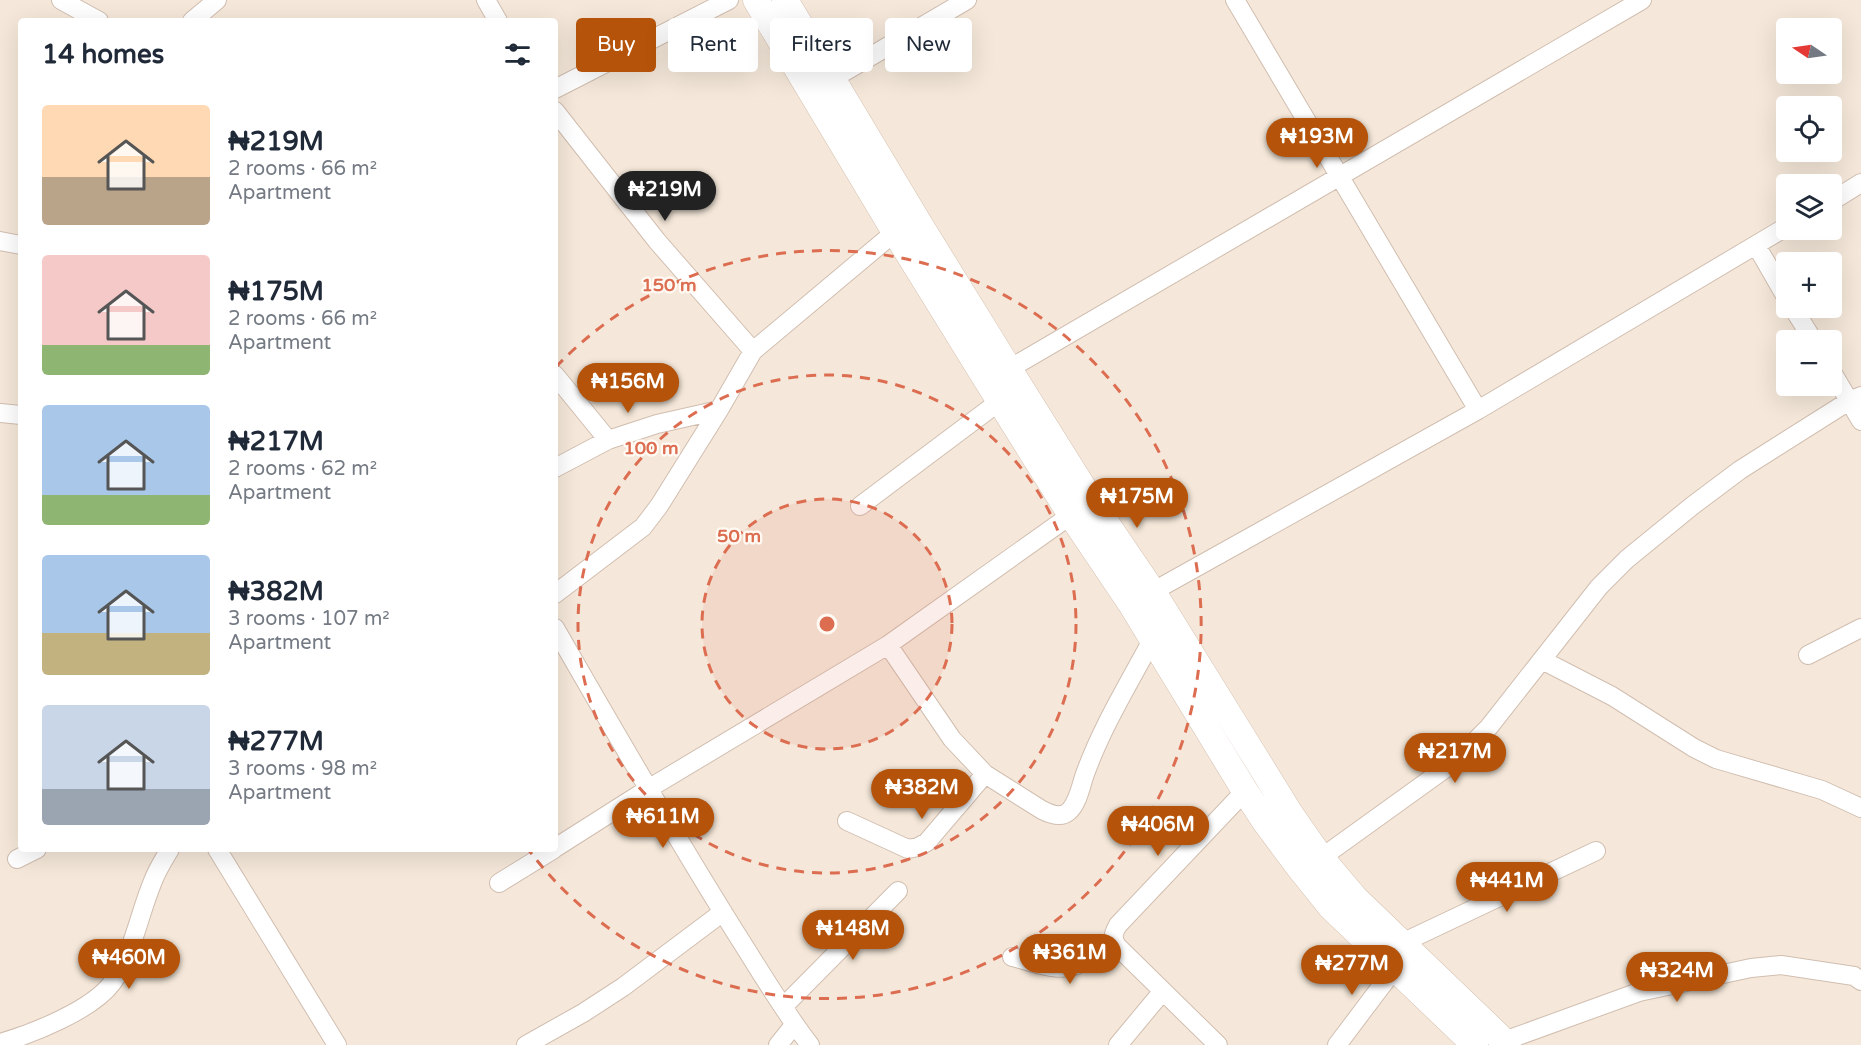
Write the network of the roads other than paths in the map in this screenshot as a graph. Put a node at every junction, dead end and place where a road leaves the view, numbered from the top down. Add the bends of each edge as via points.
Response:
1 (217, 0) edge
2 (486, 0) edge
3 (729, 0) edge
4 (756, 0) edge
5 (785, 0) edge
6 (967, 0) edge
7 (1235, 0) edge
8 (1642, 0) edge
9 (71, 2) edge
10 (95, 18) edge
11 (196, 18) edge
12 (496, 18) edge
13 (832, 79) junction
14 (558, 87) edge
15 (558, 115) edge
16 (1338, 177) junction
17 (1861, 183) edge
18 (1842, 195) edge
19 (895, 232) junction
20 (1776, 233) edge
21 (0, 242) edge
22 (18, 245) edge
23 (1756, 245) junction
24 (1776, 280) edge
25 (753, 351) junction
26 (1009, 369) junction
27 (558, 379) edge
28 (1842, 384) edge
29 (1855, 399) edge
30 (1000, 401) junction
31 (719, 410) junction
32 (1478, 410) junction
33 (0, 413) edge
34 (18, 415) edge
35 (1861, 421) edge
36 (608, 440) junction
37 (558, 466) edge
38 (860, 506) dead end
39 (1071, 515) junction
40 (558, 592) edge
41 (1142, 598) junction
42 (1861, 628) edge
43 (558, 632) edge
44 (1152, 640) junction
45 (888, 645) junction
46 (1808, 655) dead end
47 (1542, 660) junction
48 (985, 774) junction
49 (648, 789) junction
50 (1245, 791) junction
51 (1861, 808) edge
52 (847, 821) dead end
53 (558, 846) edge
54 (1596, 850) dead end
55 (30, 852) edge
56 (168, 852) edge
57 (219, 852) edge
58 (549, 852) edge
59 (17, 858) dead end
60 (1322, 858) junction
61 (499, 884) dead end
62 (898, 891) dead end
63 (723, 912) junction
64 (1113, 940) junction
65 (1402, 944) junction
66 (1012, 957) dead end
67 (1395, 968) junction
68 (1861, 981) edge
69 (1162, 992) junction
70 (783, 1007) junction
71 (795, 1025) junction
72 (1506, 1043) edge
73 (0, 1044) edge
74 (337, 1045) edge
75 (526, 1045) edge
76 (778, 1045) edge
77 (810, 1045) edge
78 (1118, 1045) edge
79 (1218, 1045) edge
80 (1337, 1045) edge
81 (1475, 1045) edge

1 - 11 street
2 - 12 street
3 - 14 street
4 - 19 main road
5 - 13 main road
6 - 13 street
7 - 16 street
8 - 16 street
9 - 10 street
13 - 26 main road
15 - 25 street via 657,241
16 - 26 street
16 - 32 street
17 - 18 street
19 - 25 street
19 - 30 main road
20 - 23 street
21 - 22 street
23 - 24 street
23 - 32 street
25 - 31 street
26 - 41 main road via 1096,508
27 - 36 street
28 - 29 street
29 - 35 street
29 - 47 street via 1740,470 1627,559 1599,587
30 - 38 street
30 - 39 main road
31 - 36 street
31 - 40 street via 643,527
32 - 41 street
33 - 34 street
36 - 37 street
39 - 41 main road
39 - 45 street
41 - 44 main road
41 - 60 main road
42 - 46 street
43 - 49 street
44 - 48 street via 1068,813 1050,814
44 - 50 main road
45 - 48 street via 952,739
45 - 49 street
47 - 51 street via 1612,696 1716,759 1822,790
47 - 60 street via 1489,727 1453,763
48 - 52 street via 927,842 918,847 908,849
49 - 53 street
49 - 63 street
50 - 64 street via 1118,925
50 - 67 main road via 1331,907
54 - 65 street
55 - 59 street
56 - 73 street via 153,880 124,962 111,985 90,1003 28,1035
57 - 74 street
58 - 61 street
60 - 65 main road via 1355,898
62 - 70 street
63 - 70 street
63 - 75 street via 623,987
64 - 66 street via 1072,967 1057,968
64 - 69 street
65 - 72 main road
67 - 80 street
67 - 81 main road
68 - 72 street via 1854,976 1780,965 1751,968 1639,993
69 - 78 street
69 - 79 street
70 - 71 street
71 - 76 street
71 - 77 street

